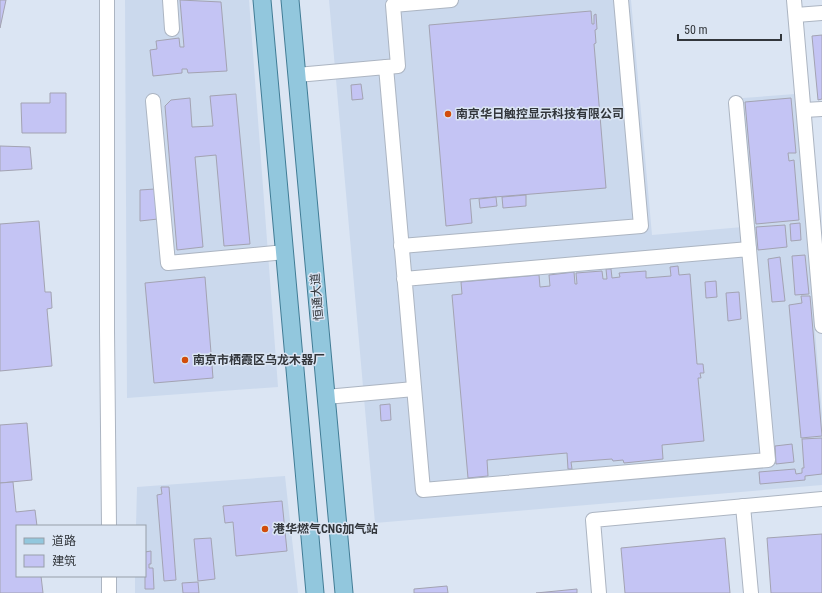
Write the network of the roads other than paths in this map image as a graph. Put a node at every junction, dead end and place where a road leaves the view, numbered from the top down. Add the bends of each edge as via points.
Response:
1 (107, 0) edge
2 (170, 0) edge
3 (262, 0) edge
4 (290, 0) edge
5 (451, 0) edge
6 (621, 0) edge
7 (794, 0) edge
8 (822, 13) edge
9 (796, 15) junction
10 (172, 29) dead end
11 (386, 67) junction
12 (297, 75) junction
13 (153, 101) dead end
14 (736, 103) dead end
15 (822, 108) edge
16 (804, 110) junction
17 (816, 185) edge
18 (401, 246) junction
19 (749, 249) junction
20 (285, 252) junction
21 (820, 272) edge
22 (404, 279) junction
23 (822, 326) edge
24 (414, 389) junction
25 (326, 397) junction
26 (822, 499) edge
27 (743, 506) junction
28 (109, 525) edge
29 (109, 577) edge
30 (109, 593) edge
31 (315, 593) edge
32 (344, 593) edge
33 (599, 593) edge
34 (751, 593) edge

1 - 28 lane
2 - 10 lane
3 - 20 main road
4 - 12 main road, 恒通大道
5 - 11 lane via 393,5 398,66
6 - 18 lane via 641,226
7 - 9 lane
8 - 9 lane
9 - 16 lane
11 - 12 lane
11 - 18 lane
12 - 25 main road, 恒通大道
13 - 20 lane via 168,263
14 - 19 lane
15 - 16 lane
16 - 17 lane
17 - 21 lane
18 - 22 lane
19 - 22 lane
19 - 24 lane via 768,460 423,490
20 - 31 main road
21 - 23 lane
22 - 24 lane
24 - 25 lane
25 - 32 main road, 恒通大道
26 - 27 lane
27 - 33 lane via 592,520
27 - 34 lane
29 - 30 lane

